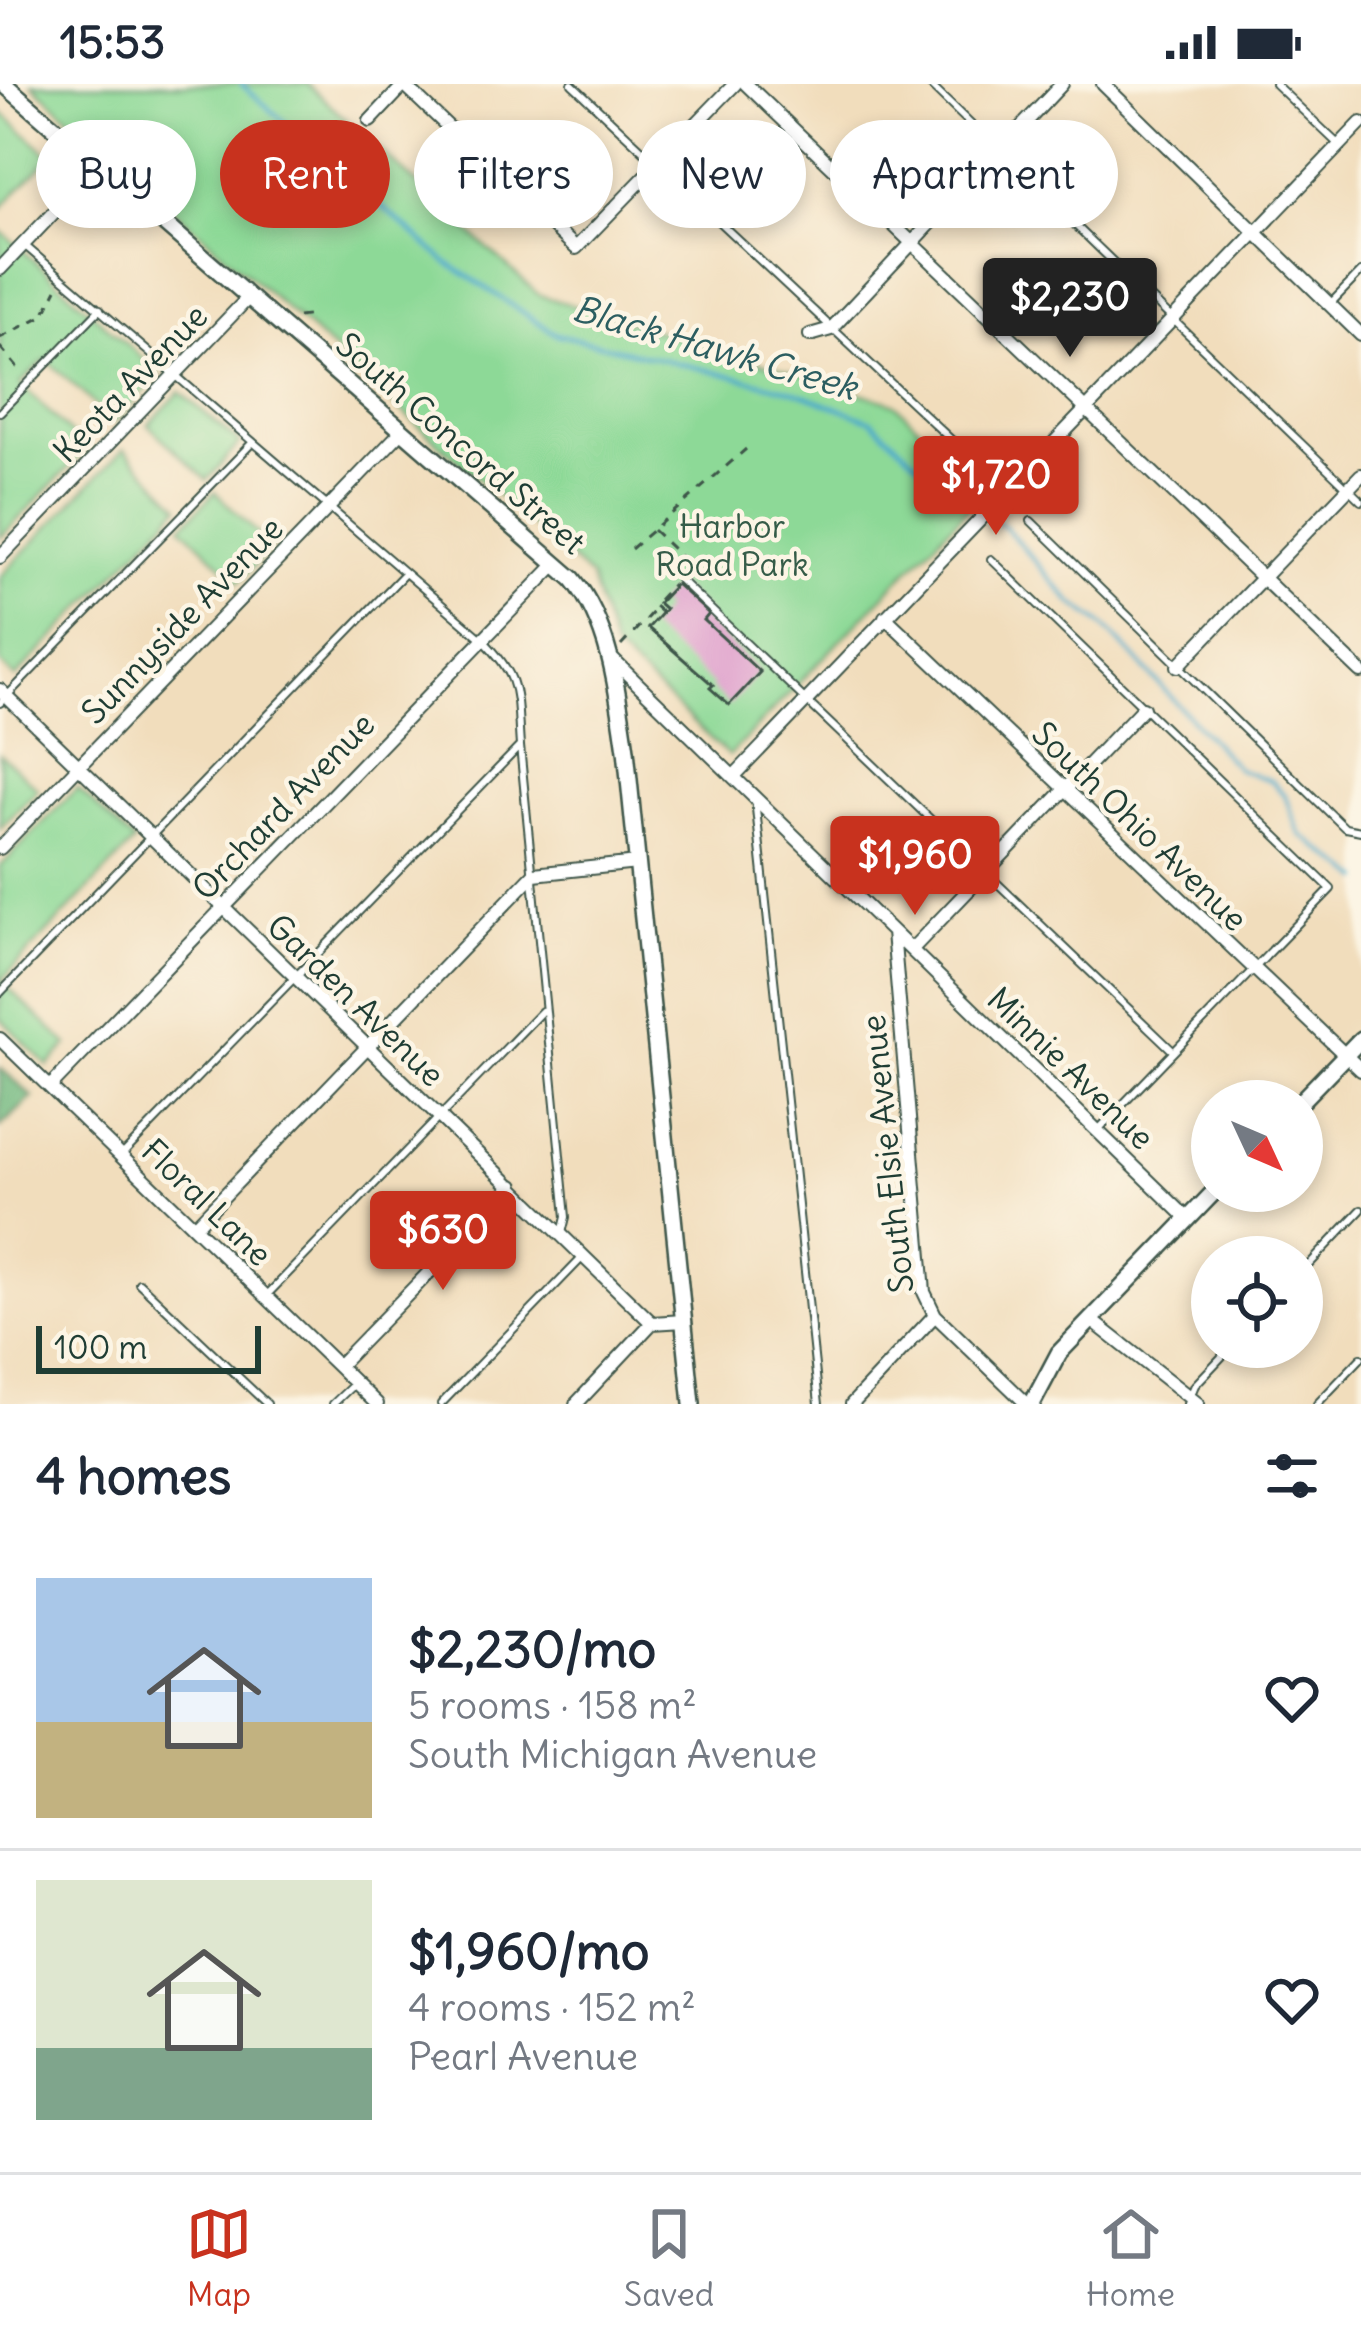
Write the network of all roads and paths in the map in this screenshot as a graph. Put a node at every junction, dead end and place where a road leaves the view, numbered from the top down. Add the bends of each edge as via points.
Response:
1 (4, 84) edge
2 (572, 84) edge
3 (734, 84) edge
4 (746, 84) edge
5 (929, 84) edge
6 (1062, 84) edge
7 (1102, 84) edge
8 (1275, 84) edge
9 (404, 85) edge
10 (45, 120) edge
11 (371, 120) edge
12 (700, 120) edge
13 (966, 120) edge
14 (1029, 120) edge
15 (1361, 123) edge
16 (1339, 145) junction
17 (637, 146) edge
18 (637, 185) edge
19 (38, 228) edge
20 (168, 228) edge
21 (724, 228) edge
22 (929, 228) edge
23 (1075, 228) edge
24 (1256, 231) junction
25 (915, 243) junction
26 (23, 244) junction
27 (0, 269) edge
28 (1361, 272) edge
29 (63, 277) junction
30 (248, 298) junction
31 (1329, 304) junction
32 (100, 309) junction
33 (1169, 321) junction
34 (831, 329) junction
35 (810, 335) dead end
36 (1361, 335) edge
37 (0, 338) edge
38 (0, 347) edge
39 (176, 375) junction
40 (29, 382) junction
41 (1086, 409) junction
42 (0, 412) edge
43 (402, 430) junction
44 (252, 442) junction
45 (746, 449) dead end
46 (976, 463) dead end
47 (1361, 476) edge
48 (1348, 489) junction
49 (1361, 501) edge
50 (329, 507) junction
51 (1031, 521) dead end
52 (652, 528) junction
53 (631, 549) dead end
54 (0, 556) edge
55 (991, 559) dead end
56 (556, 564) junction
57 (405, 573) junction
58 (1263, 578) junction
59 (679, 579) junction
60 (885, 617) junction
61 (482, 639) junction
62 (613, 651) junction
63 (1178, 666) junction
64 (1361, 672) edge
65 (2, 697) edge
66 (805, 698) junction
67 (1143, 708) junction
68 (520, 746) junction
69 (78, 766) junction
70 (734, 776) junction
71 (1064, 789) junction
72 (755, 796) junction
73 (1361, 831) edge
74 (150, 836) junction
75 (0, 848) edge
76 (637, 863) junction
77 (986, 872) junction
78 (534, 874) junction
79 (223, 908) junction
80 (893, 931) junction
81 (912, 949) junction
82 (1251, 971) junction
83 (294, 977) junction
84 (0, 993) edge
85 (542, 1011) junction
86 (0, 1039) edge
87 (1361, 1039) edge
88 (366, 1048) junction
89 (6, 1052) edge
90 (1173, 1052) junction
91 (1346, 1054) junction
92 (1361, 1070) edge
93 (1321, 1080) edge
94 (50, 1087) junction
95 (439, 1119) junction
96 (1097, 1131) junction
97 (121, 1156) junction
98 (513, 1186) junction
99 (1361, 1210) edge
100 (1194, 1212) edge
101 (1188, 1219) junction
102 (194, 1227) junction
103 (562, 1236) junction
104 (1323, 1250) edge
105 (583, 1257) junction
106 (139, 1282) dead end
107 (266, 1297) junction
108 (934, 1315) junction
109 (1090, 1319) junction
110 (684, 1321) junction
111 (652, 1323) junction
112 (1361, 1358) edge
113 (338, 1366) junction
114 (1211, 1368) edge
115 (355, 1383) junction
116 (580, 1401) edge
117 (1191, 1403) edge
118 (267, 1404) edge
119 (334, 1404) edge
120 (377, 1404) edge
121 (441, 1404) edge
122 (692, 1404) edge
123 (818, 1404) edge
124 (852, 1404) edge
125 (1030, 1404) edge
126 (1317, 1404) edge

1 - 10 street, South Concord Street
2 - 17 lane
3 - 12 street
4 - 25 street
5 - 13 lane
6 - 14 street
7 - 24 street
8 - 16 lane
9 - 11 street
9 - 18 street via 576,248
15 - 16 street
16 - 24 street
19 - 26 street
20 - 30 street, South Concord Street
21 - 34 lane
22 - 25 street
23 - 33 lane
24 - 31 street
24 - 33 street
25 - 34 street
25 - 41 street
26 - 27 street
26 - 29 lane
28 - 31 lane
29 - 32 lane
29 - 37 path via 44,315
30 - 39 street, Keota Avenue
30 - 43 street, South Concord Street
31 - 36 street
32 - 39 lane
32 - 40 lane
33 - 41 street
33 - 48 lane
34 - 35 street
34 - 46 lane
38 - 40 path
39 - 44 lane
39 - 54 street, Keota Avenue
40 - 42 lane
41 - 58 street
41 - 60 street
43 - 50 street, Sunnyside Avenue
43 - 56 street, South Concord Street
44 - 50 lane
44 - 65 lane
45 - 52 path
47 - 48 street
48 - 49 lane
48 - 58 street
50 - 57 lane
50 - 69 street, Sunnyside Avenue
51 - 63 lane
52 - 53 path
52 - 59 path via 691,566
55 - 67 lane
56 - 61 street, Orchard Avenue
56 - 62 street, South Concord Street via 588,601
57 - 61 lane
57 - 74 lane
58 - 63 street
58 - 64 street
59 - 62 path via 653,605 659,610
59 - 66 lane
60 - 66 street
60 - 71 street, South Ohio Avenue
61 - 68 lane via 510,667
61 - 79 street, Orchard Avenue
62 - 70 street, Minnie Avenue
62 - 76 street, South Concord Street
63 - 73 lane via 1345,828
65 - 69 street, Garden Avenue
66 - 70 street
66 - 77 lane
67 - 71 street
67 - 82 lane via 1331,889
68 - 78 lane
68 - 83 lane
69 - 74 street, Garden Avenue
69 - 75 street, Sunnyside Avenue
70 - 72 street, Minnie Avenue
71 - 77 street
71 - 82 street, South Ohio Avenue
72 - 80 street, Minnie Avenue
72 - 123 lane
74 - 79 street, Garden Avenue
74 - 84 lane
76 - 78 street
76 - 110 street, South Concord Street
77 - 81 street
77 - 90 lane
78 - 85 lane
78 - 88 street
79 - 83 street, Garden Avenue
79 - 94 street, Orchard Avenue
80 - 81 street, Minnie Avenue
80 - 108 street, South Elsie Avenue via 924,1292
81 - 96 street, Minnie Avenue
82 - 90 lane
82 - 91 street, South Ohio Avenue
83 - 88 street, Garden Avenue
83 - 97 lane
85 - 95 lane
85 - 103 lane
86 - 89 street, Floral Lane
87 - 91 street
88 - 95 street, Garden Avenue
88 - 102 street
89 - 94 street, Floral Lane
90 - 96 lane
91 - 92 street, South Ohio Avenue
91 - 93 street
94 - 97 street, Floral Lane
95 - 98 street, Garden Avenue
95 - 107 lane
96 - 101 street, Minnie Avenue
97 - 102 street, Floral Lane
98 - 103 street, Garden Avenue
98 - 113 street
99 - 104 lane
100 - 101 street
101 - 109 street
102 - 107 street, Floral Lane
103 - 105 street, Garden Avenue
105 - 111 street, Garden Avenue
105 - 121 lane
106 - 118 lane
107 - 113 street, Floral Lane
108 - 124 street
108 - 125 street, South Elsie Avenue
109 - 117 street
109 - 125 street via 1047,1369
110 - 111 street
110 - 122 street, South Concord Street
111 - 116 street
112 - 126 lane
113 - 115 street, Floral Lane
114 - 117 lane
115 - 119 lane
115 - 120 street, Floral Lane

